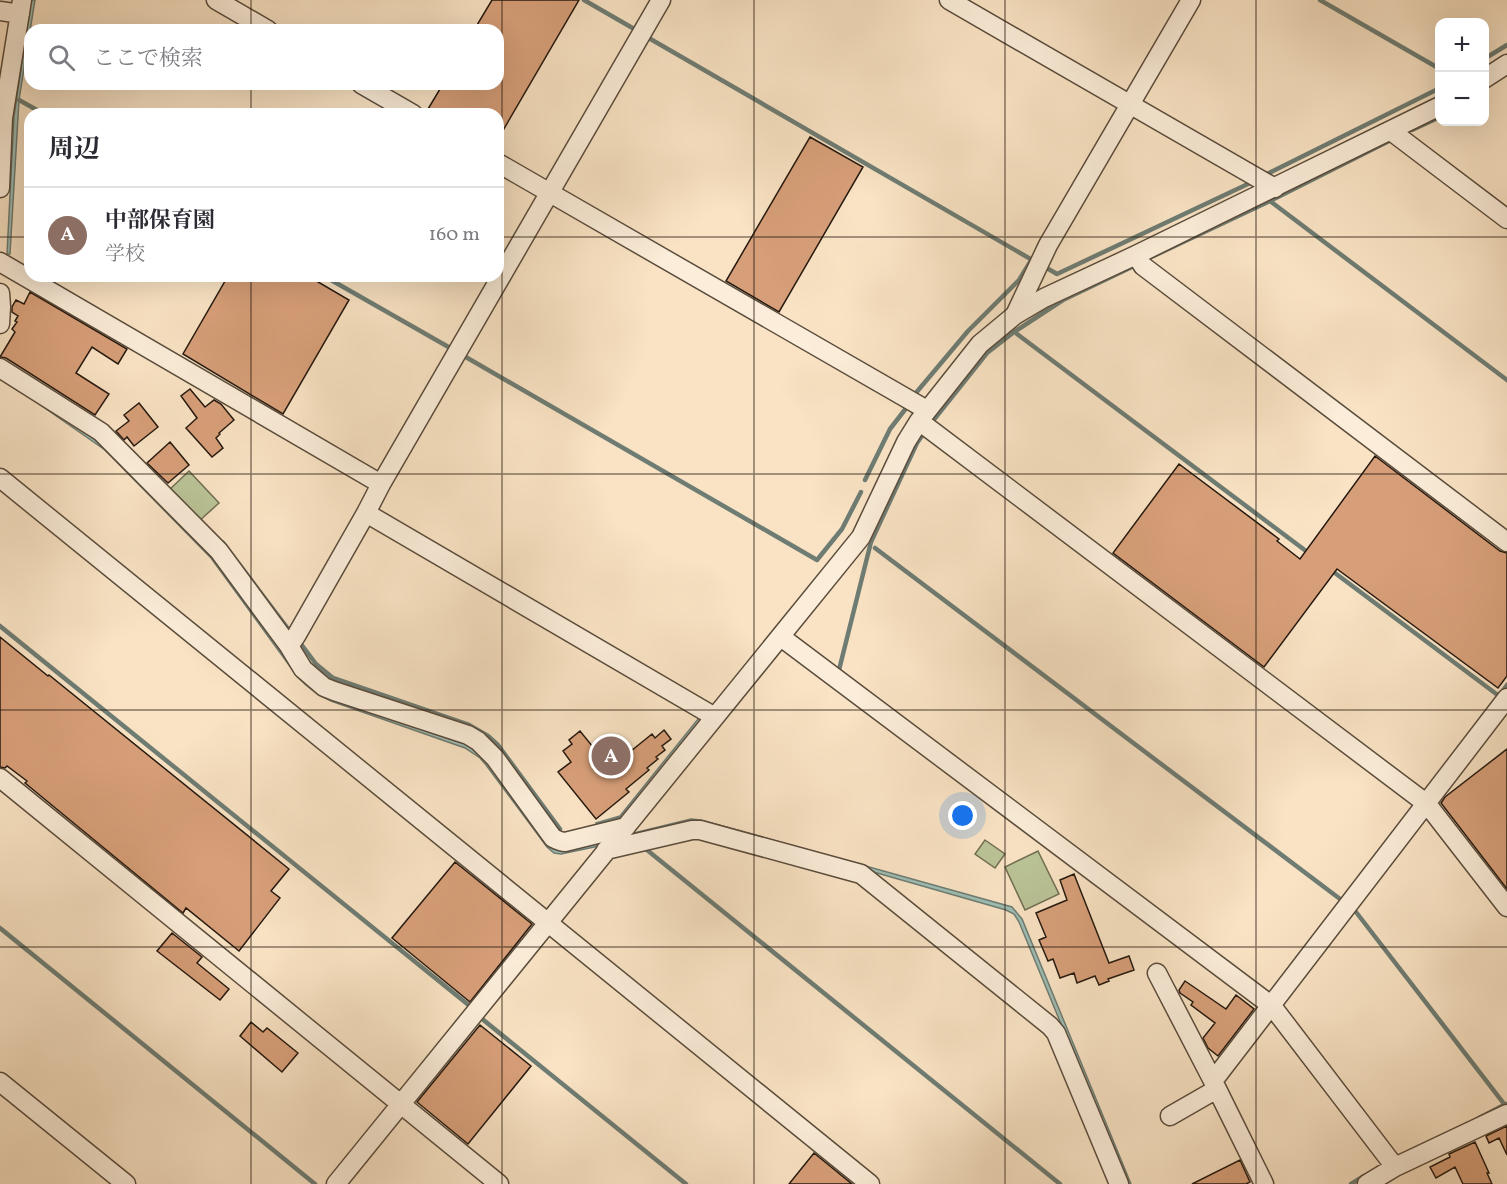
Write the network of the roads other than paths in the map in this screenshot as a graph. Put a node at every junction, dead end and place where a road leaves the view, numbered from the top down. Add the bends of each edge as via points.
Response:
1 (216, 0) edge
2 (661, 0) edge
3 (949, 0) edge
4 (1191, 0) edge
5 (21, 7) edge
6 (0, 11) edge
7 (258, 24) edge
8 (1507, 64) edge
9 (1489, 76) edge
10 (371, 90) edge
11 (1131, 105) junction
12 (403, 108) edge
13 (1435, 109) edge
14 (1391, 131) junction
15 (504, 167) edge
16 (0, 188) edge
17 (1275, 188) junction
18 (549, 193) junction
19 (1507, 219) edge
20 (1136, 255) junction
21 (0, 262) edge
22 (504, 271) edge
23 (24, 276) edge
24 (34, 282) edge
25 (498, 282) edge
26 (0, 293) edge
27 (1014, 315) junction
28 (0, 324) edge
29 (0, 368) edge
30 (923, 416) junction
31 (0, 478) edge
32 (381, 484) junction
33 (366, 513) junction
34 (1507, 542) edge
35 (780, 637) junction
36 (289, 646) junction
37 (1507, 698) edge
38 (715, 717) junction
39 (0, 778) edge
40 (1426, 804) junction
41 (616, 839) junction
42 (1507, 907) edge
43 (549, 923) junction
44 (1157, 973) dead end
45 (1272, 1006) junction
46 (0, 1082) edge
47 (1215, 1085) junction
48 (401, 1104) junction
49 (1507, 1114) edge
50 (1170, 1116) dead end
51 (1393, 1164) junction
52 (126, 1184) edge
53 (336, 1184) edge
54 (499, 1184) edge
55 (870, 1184) edge
56 (1119, 1184) edge
57 (1263, 1184) edge
58 (1367, 1184) edge

1 - 7 street
2 - 18 street
3 - 11 street
4 - 11 street
5 - 6 street
5 - 16 street via 3,118
8 - 9 street
10 - 12 street
11 - 17 street
11 - 27 street via 1048,245
13 - 14 street
14 - 17 street
14 - 19 street
15 - 18 street
17 - 20 street
18 - 22 street
18 - 30 street
20 - 27 street
20 - 34 street via 1143,266
21 - 23 street
24 - 32 street
25 - 32 street
26 - 28 street
27 - 30 street via 980,344
29 - 36 street via 101,432 219,551
30 - 35 street via 906,442 861,537
30 - 40 street
31 - 43 street
32 - 33 street
33 - 36 street
33 - 38 street
35 - 38 street
35 - 45 street
36 - 41 street via 303,669 324,687 478,741 495,758 553,838 561,842
37 - 40 street
38 - 41 street
39 - 48 street
40 - 42 street
40 - 45 street
41 - 43 street
41 - 56 street via 700,830 861,874 1056,1033
43 - 48 street
43 - 55 street
44 - 47 street
45 - 47 street
45 - 51 street
46 - 52 street
47 - 50 street
47 - 57 street
48 - 53 street
48 - 54 street
49 - 51 street
51 - 58 street

